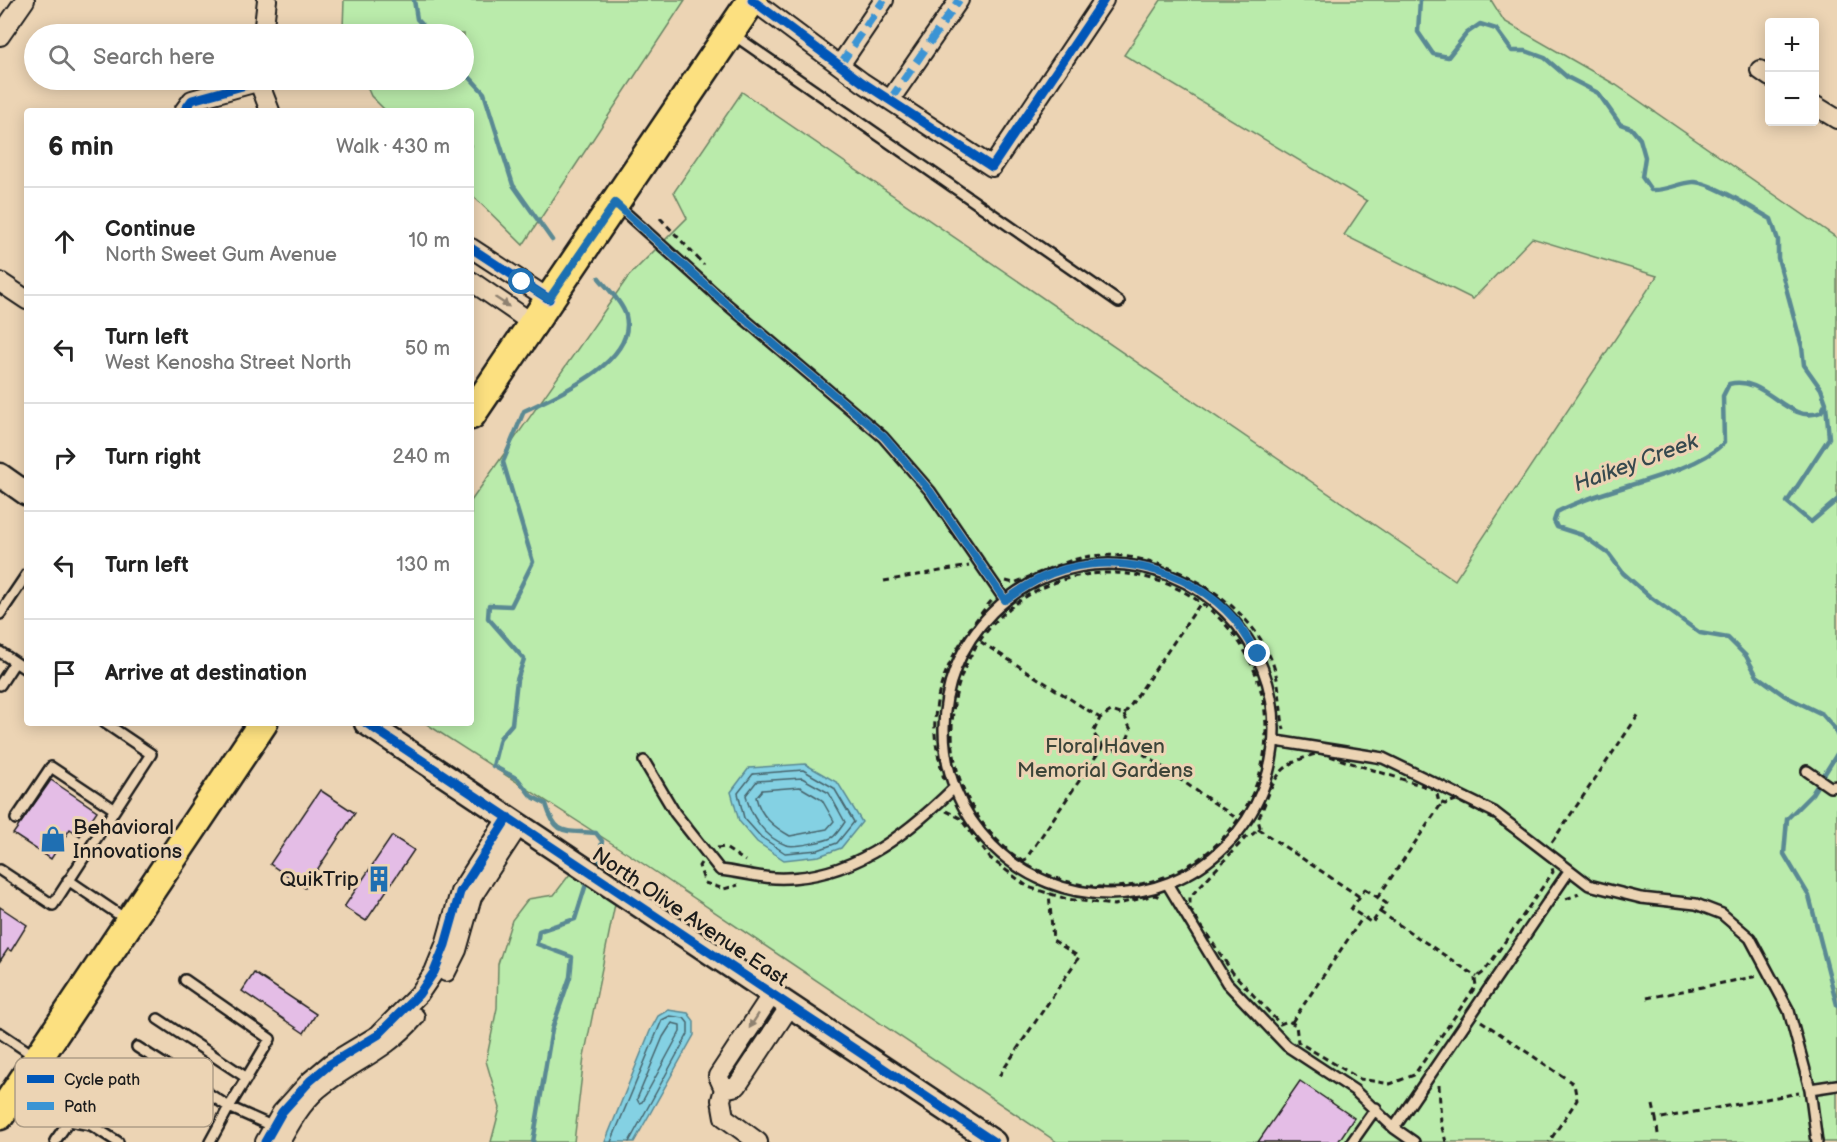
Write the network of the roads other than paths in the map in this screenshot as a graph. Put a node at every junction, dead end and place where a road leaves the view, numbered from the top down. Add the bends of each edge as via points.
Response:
1 (25, 0) edge
2 (267, 0) edge
3 (752, 0) edge
4 (884, 0) edge
5 (959, 0) edge
6 (1104, 0) edge
7 (264, 24) edge
8 (730, 32) junction
9 (0, 36) edge
10 (840, 65) junction
11 (227, 90) edge
12 (262, 90) edge
13 (890, 100) junction
14 (186, 108) edge
15 (269, 108) edge
16 (1819, 108) edge
17 (1837, 119) edge
18 (615, 203) junction
19 (474, 250) edge
20 (0, 282) edge
21 (474, 283) edge
22 (24, 298) edge
23 (549, 299) junction
24 (1119, 302) dead end
25 (532, 323) junction
26 (474, 410) edge
27 (0, 475) edge
28 (24, 492) edge
29 (24, 578) edge
30 (1005, 600) junction
31 (0, 614) edge
32 (0, 652) edge
33 (15, 662) junction
34 (24, 668) edge
35 (0, 685) edge
36 (109, 726) edge
37 (261, 726) edge
38 (370, 726) edge
39 (1276, 741) junction
40 (644, 761) dead end
41 (1809, 772) dead end
42 (949, 787) junction
43 (1834, 787) edge
44 (114, 809) junction
45 (16, 819) dead end
46 (513, 821) junction
47 (0, 870) edge
48 (1569, 871) junction
49 (68, 880) junction
50 (1168, 885) junction
51 (129, 921) junction
52 (184, 980) dead end
53 (781, 1000) junction
54 (158, 1019) dead end
55 (0, 1034) edge
56 (137, 1047) dead end
57 (736, 1049) junction
58 (38, 1058) joint
59 (154, 1058) edge
60 (755, 1061) junction
61 (247, 1078) junction
62 (1832, 1086) edge
63 (724, 1089) junction
64 (1810, 1089) junction
65 (15, 1093) edge
66 (213, 1097) edge
67 (229, 1107) junction
68 (1376, 1108) junction
69 (0, 1115) edge
70 (65, 1127) edge
71 (94, 1127) edge
72 (1394, 1128) junction
73 (276, 1136) edge
74 (56, 1142) edge
75 (118, 1142) edge
76 (210, 1142) edge
77 (758, 1142) edge
78 (994, 1142) edge
79 (1352, 1142) edge
80 (1414, 1142) edge
81 (1817, 1142) edge

1 - 9 street
2 - 7 street
3 - 8 main road
3 - 10 street
4 - 10 street
5 - 13 street
6 - 13 street via 992,167
8 - 18 main road
8 - 24 lane
10 - 13 street
11 - 14 street via 192,100
12 - 15 street
16 - 17 street
18 - 23 main road
18 - 30 lane via 884,437 930,491
19 - 23 street
20 - 22 street
21 -> 25 street
23 - 25 main road
25 - 26 main road
27 - 28 street
29 - 31 lane
30 - 39 lane via 1051,575 1082,565 1124,563 1165,572 1203,591 1234,619 1258,654 1272,694
30 - 42 lane via 970,639 949,686 943,738
32 - 33 lane
33 - 34 lane
33 - 35 lane
36 - 44 lane via 151,754
37 - 51 main road
38 - 46 street, North Olive Avenue East
39 - 48 lane via 1383,758 1494,813
39 - 50 lane via 1265,786 1241,830 1205,865
40 - 42 lane via 675,813 720,870 775,878 828,874 875,853 917,824
41 - 43 lane
42 - 50 lane via 993,848 1021,870 1054,886 1089,894 1125,895
44 - 45 lane via 51,768
44 - 49 lane
46 - 53 street, North Olive Avenue East
46 - 73 street via 472,897 457,950 429,1001 388,1044 318,1090
47 - 49 lane via 52,905
48 - 64 lane via 1589,885 1641,898 1696,904 1722,914 1750,938 1789,1011
48 - 72 lane
49 - 51 lane
50 - 68 lane via 1227,983 1287,1046
51 - 58 main road
52 - 61 lane via 270,1039
53 -> 57 street
53 - 60 street
53 - 78 street, North Olive Avenue East
54 - 61 lane
55 - 58 lane
56 - 59 lane
57 - 60 street
57 - 63 street via 718,1076
60 - 63 street via 737,1086
61 - 67 lane
62 - 64 lane
63 - 77 street via 724,1117
64 - 81 lane
65 - 69 main road
66 - 67 lane
67 - 73 lane
67 - 76 lane
68 - 72 lane
68 - 79 lane
70 - 74 lane
71 - 75 lane
72 - 80 lane

